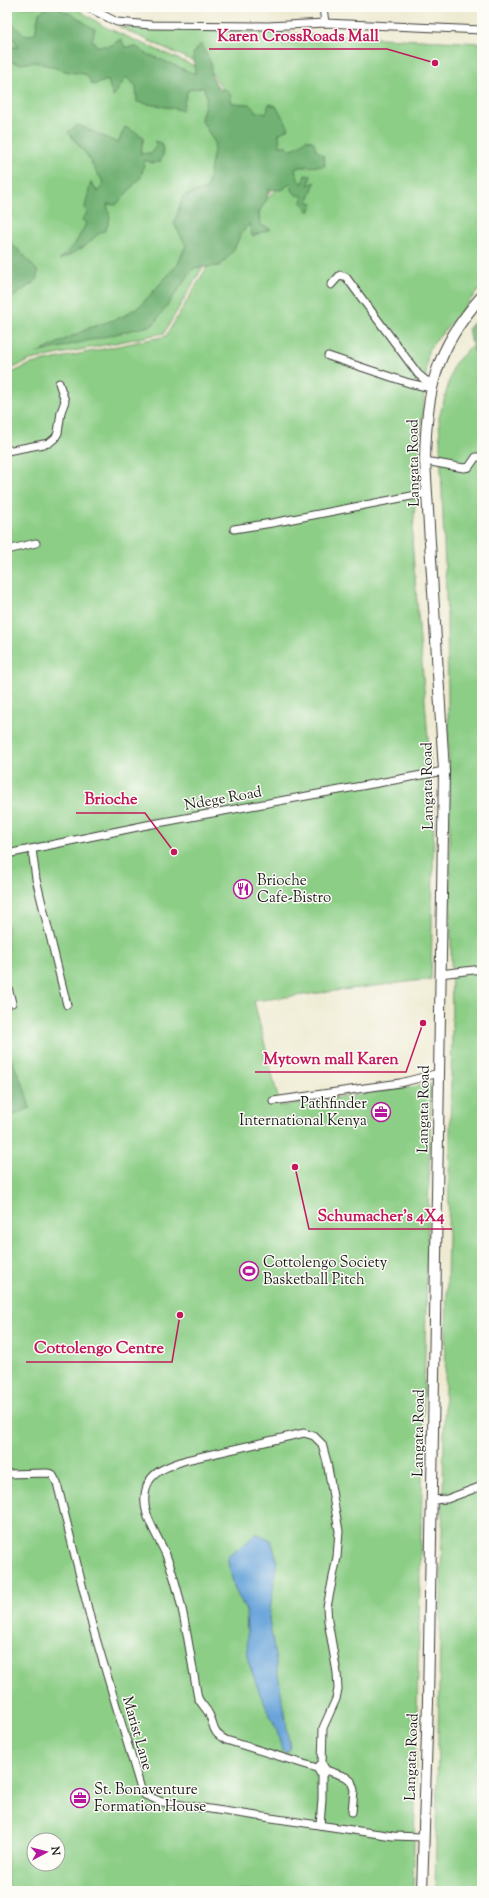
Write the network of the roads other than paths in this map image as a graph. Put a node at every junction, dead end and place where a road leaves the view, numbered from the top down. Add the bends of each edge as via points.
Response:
1 (87, 7) edge
2 (323, 7) edge
3 (325, 23) junction
4 (482, 30) edge
5 (332, 285) dead end
6 (482, 296) edge
7 (328, 356) dead end
8 (59, 383) dead end
9 (432, 385) junction
10 (7, 451) edge
11 (482, 457) edge
12 (425, 461) junction
13 (428, 493) junction
14 (234, 528) dead end
15 (36, 543) dead end
16 (7, 550) edge
17 (444, 771) junction
18 (32, 849) junction
19 (7, 854) edge
20 (482, 969) edge
21 (440, 974) junction
22 (7, 984) edge
23 (12, 1003) dead end
24 (67, 1004) dead end
25 (439, 1073) junction
26 (273, 1101) dead end
27 (7, 1474) edge
28 (482, 1486) edge
29 (432, 1500) junction
30 (322, 1769) junction
31 (352, 1812) dead end
32 (317, 1825) junction
33 (423, 1837) junction
34 (422, 1891) edge

1 - 3 street via 117,22 151,25 268,26
2 - 3 street
3 - 4 street
5 - 9 street via 340,275 346,276 418,374
6 - 9 main road, Langata Road via 448,342 436,368
7 - 9 street via 409,383
8 - 10 street via 65,402 55,438 49,442
9 - 12 main road, Langata Road via 428,405
11 - 12 street via 476,458 469,467 464,468
12 - 13 main road, Langata Road
13 - 14 street
13 - 17 main road, Langata Road
15 - 16 street
17 - 18 street, Ndege Road via 148,825
17 - 21 main road, Langata Road
18 - 19 street, Ndege Road
18 - 24 street via 36,879
20 - 21 street
21 - 25 main road, Langata Road
22 - 23 street
25 - 26 street via 400,1083
25 - 29 main road, Langata Road
27 - 32 street, Marist Lane via 47,1473 52,1474 57,1482 92,1625 143,1793 162,1802
28 - 29 street via 447,1500
29 - 33 main road, Langata Road
30 - 30 street via 323,1728 338,1689 327,1607 337,1557 339,1531 322,1444 314,1436 300,1434 168,1466 151,1479 147,1486 144,1498 146,1512 162,1545 174,1580 198,1698 209,1714 213,1729 218,1736 226,1740
30 - 31 street via 352,1781
30 - 32 street via 322,1799
32 - 33 street, Marist Lane via 393,1836
33 - 34 main road, Langata Road

